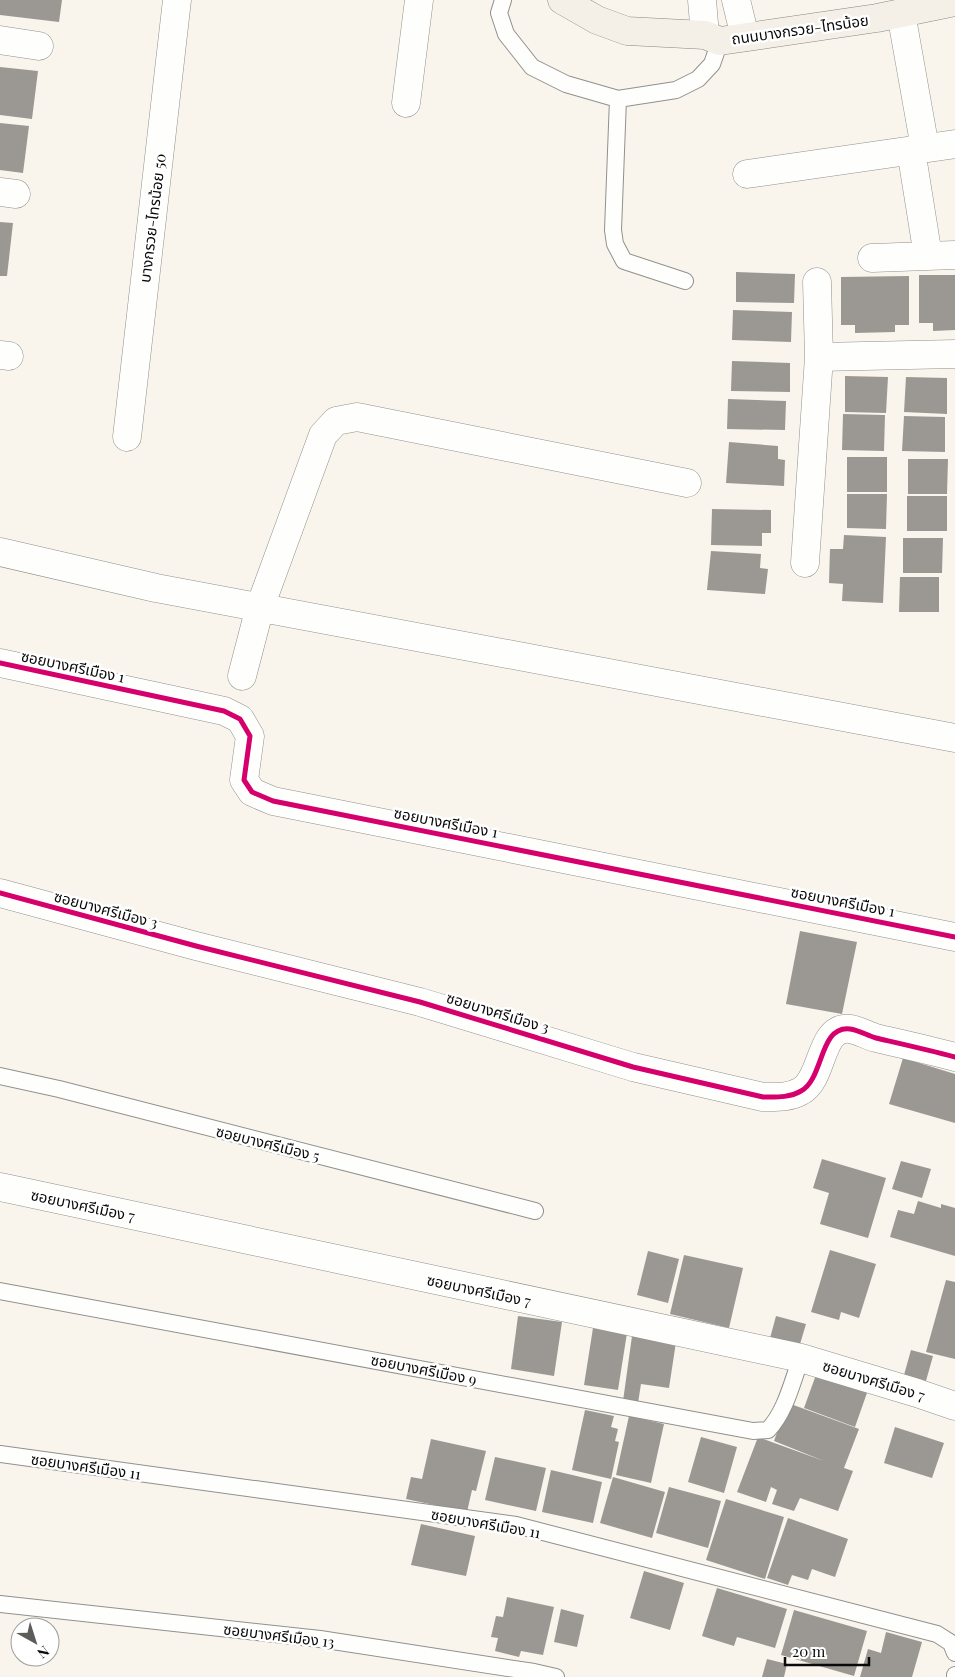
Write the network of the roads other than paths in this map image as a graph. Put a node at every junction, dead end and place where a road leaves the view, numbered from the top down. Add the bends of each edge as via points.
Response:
1 (177, 0) edge
2 (418, 0) edge
3 (502, 0) edge
4 (562, 0) edge
5 (702, 0) edge
6 (736, 0) edge
7 (955, 2) edge
8 (901, 13) junction
9 (723, 38) junction
10 (0, 40) edge
11 (39, 46) dead end
12 (618, 99) junction
13 (406, 103) dead end
14 (955, 144) edge
15 (918, 149) junction
16 (747, 174) dead end
17 (955, 254) edge
18 (928, 256) junction
19 (872, 258) dead end
20 (685, 281) dead end
21 (817, 282) dead end
22 (955, 354) edge
23 (819, 358) junction
24 (127, 437) dead end
25 (687, 483) dead end
26 (0, 552) edge
27 (805, 563) dead end
28 (260, 607) junction
29 (0, 663) edge
30 (242, 676) dead end
31 (955, 738) edge
32 (0, 893) edge
33 (955, 937) edge
34 (955, 1057) edge
35 (0, 1076) edge
36 (0, 1187) edge
37 (535, 1211) dead end
38 (0, 1290) edge
39 (801, 1358) junction
40 (955, 1406) edge
41 (0, 1454) edge
42 (0, 1604) edge
43 (955, 1653) edge
44 (556, 1677) edge

1 - 24 street, บางกรวย-ไทรน้อย 50
2 - 13 street
3 - 12 lane via 500,13 506,34 532,67 566,84
4 - 9 main road, ถนนบางกรวย-ไทรน้อย via 597,20 627,31
5 - 9 street
6 - 9 street
7 - 8 main road, ถนนบางกรวย-ไทรน้อย
8 - 9 main road, ถนนบางกรวย-ไทรน้อย
8 - 15 street
9 - 12 lane via 712,64 698,79 676,90
10 - 11 street
12 - 20 lane via 615,244 624,261
14 - 15 street
15 - 16 street
15 - 18 street
17 - 18 street
18 - 19 street
21 - 23 street
22 - 23 street
23 - 27 street
25 - 28 street via 357,417 336,421 323,435
26 - 28 street via 156,588
28 - 30 street
28 - 31 street
29 - 33 street, ซอยบางศรีเมือง 1 via 224,712 240,720 250,736 244,780 252,792 273,801
32 - 34 street, ซอยบางศรีเมือง 3 via 420,1002 633,1067 763,1097 785,1097 803,1091 815,1076 826,1045 835,1033 850,1028 873,1037
35 - 37 lane, ซอยบางศรีเมือง 5
36 - 39 street, ซอยบางศรีเมือง 7
38 - 39 lane, ซอยบางศรีเมือง 9 via 753,1431 768,1430 777,1421
39 - 40 street, ซอยบางศรีเมือง 7
41 - 43 lane, ซอยบางศรีเมือง 11 via 516,1525 937,1634 951,1643
42 - 44 lane, ซอยบางศรีเมือง 13 via 320,1639

